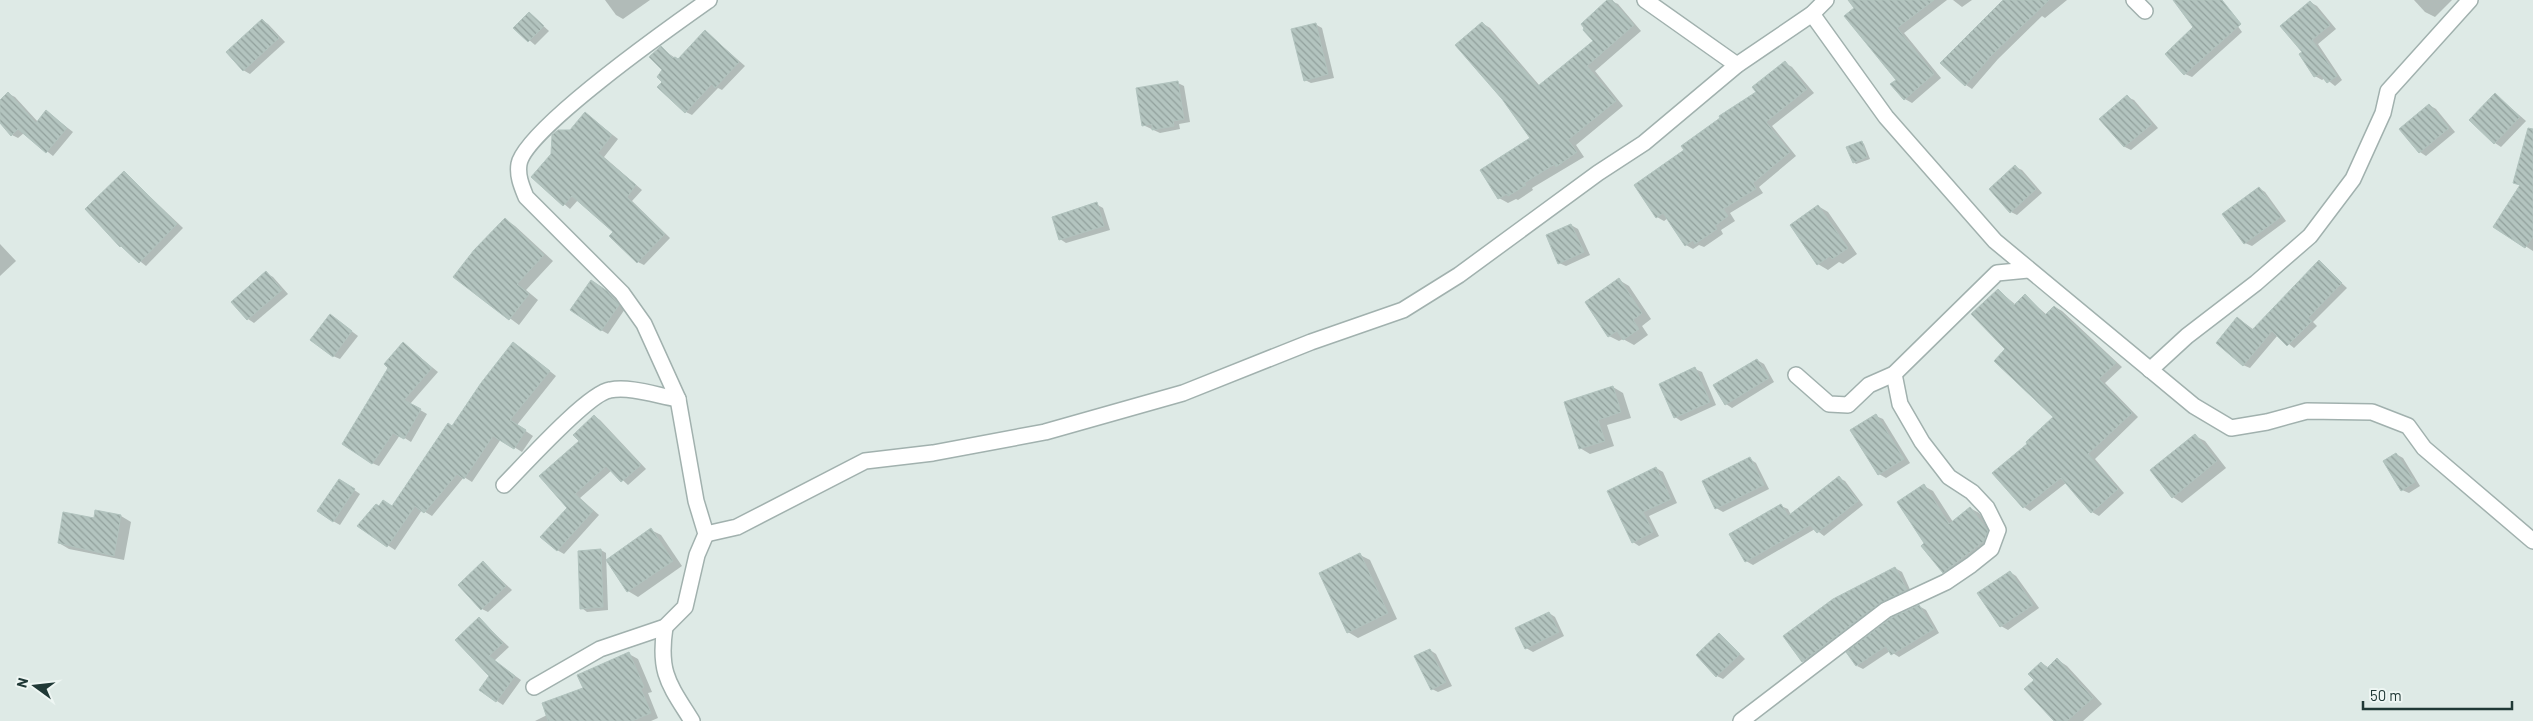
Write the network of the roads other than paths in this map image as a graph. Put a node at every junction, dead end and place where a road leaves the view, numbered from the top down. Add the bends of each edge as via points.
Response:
1 (709, 0) edge
2 (1645, 0) edge
3 (1826, 0) edge
4 (2134, 0) edge
5 (2470, 0) edge
6 (2145, 11) dead end
7 (1812, 14) junction
8 (1736, 65) junction
9 (1995, 241) junction
10 (2028, 270) junction
11 (1997, 273) junction
12 (2150, 370) junction
13 (1894, 374) junction
14 (1796, 375) dead end
15 (678, 399) junction
16 (504, 485) dead end
17 (706, 534) junction
18 (2533, 541) edge
19 (665, 627) junction
20 (534, 687) dead end
21 (692, 721) edge
22 (1741, 721) edge

1 - 15 street via 657,35 588,90 532,140 519,163 519,180 526,197 622,293 644,324
2 - 8 street
3 - 7 street
4 - 6 street
5 - 12 street via 2388,91 2383,113 2353,179 2310,236
7 - 8 street
7 - 9 street via 1886,117
8 - 17 street via 1644,143 1459,275 1403,310 1184,392 1045,432 933,453 864,461 736,527
9 - 10 street
9 - 11 street
10 - 11 street
10 - 12 street
11 - 13 street
12 - 18 street via 2194,406 2231,428 2307,411 2372,412 2408,426 2424,448
13 - 14 street via 1869,385 1848,404 1839,405 1829,404
13 - 22 street via 1900,404 1922,442 1949,478 1972,492 1987,508 1998,530 1991,548 1946,582 1886,610
15 - 16 street via 608,390 577,411
15 - 17 street via 696,501
17 - 19 street via 697,555 685,607
19 - 20 street via 600,649
19 - 21 street via 662,650 666,680

